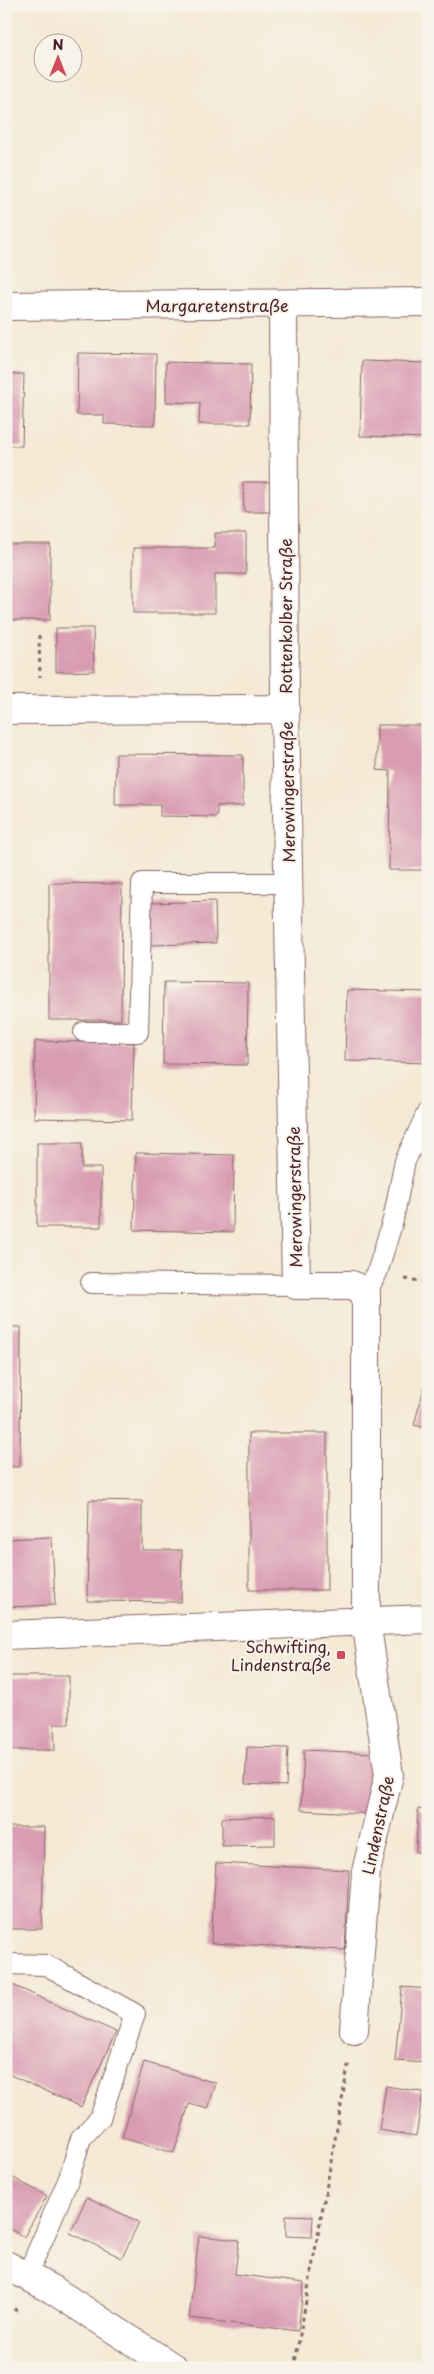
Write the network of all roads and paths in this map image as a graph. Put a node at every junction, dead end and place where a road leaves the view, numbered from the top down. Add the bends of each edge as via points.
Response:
1 (428, 302) edge
2 (283, 305) junction
3 (6, 306) edge
4 (39, 635) dead end
5 (285, 709) junction
6 (6, 710) edge
7 (42, 710) junction
8 (288, 883) junction
9 (84, 1032) dead end
10 (428, 1111) edge
11 (91, 1283) dead end
12 (296, 1285) junction
13 (366, 1292) junction
14 (428, 1619) edge
15 (366, 1621) junction
16 (6, 1635) edge
17 (6, 1964) edge
18 (354, 2030) joint
19 (17, 2271) edge
20 (174, 2368) edge
21 (294, 2368) edge

1 - 2 street, Margaretenstraße
2 - 3 street, Margaretenstraße
2 - 5 street, Rottenkolber Straße
4 - 7 path
5 - 7 street, Rottenkolber Straße
5 - 8 street, Merowingerstraße
6 - 7 street, Rottenkolber Straße
8 - 9 lane via 142,883 138,1032
8 - 12 street, Merowingerstraße
10 - 13 lane via 405,1161 393,1220 377,1272
11 - 12 lane
12 - 13 street, Merowingerstraße via 352,1285
13 - 15 street
14 - 15 street
15 - 16 street
15 - 18 street, Lindenstraße via 390,1775 366,1872
17 - 19 lane via 46,1965 135,2014 100,2118 81,2138 69,2178
18 - 21 path
19 - 20 street via 53,2290

